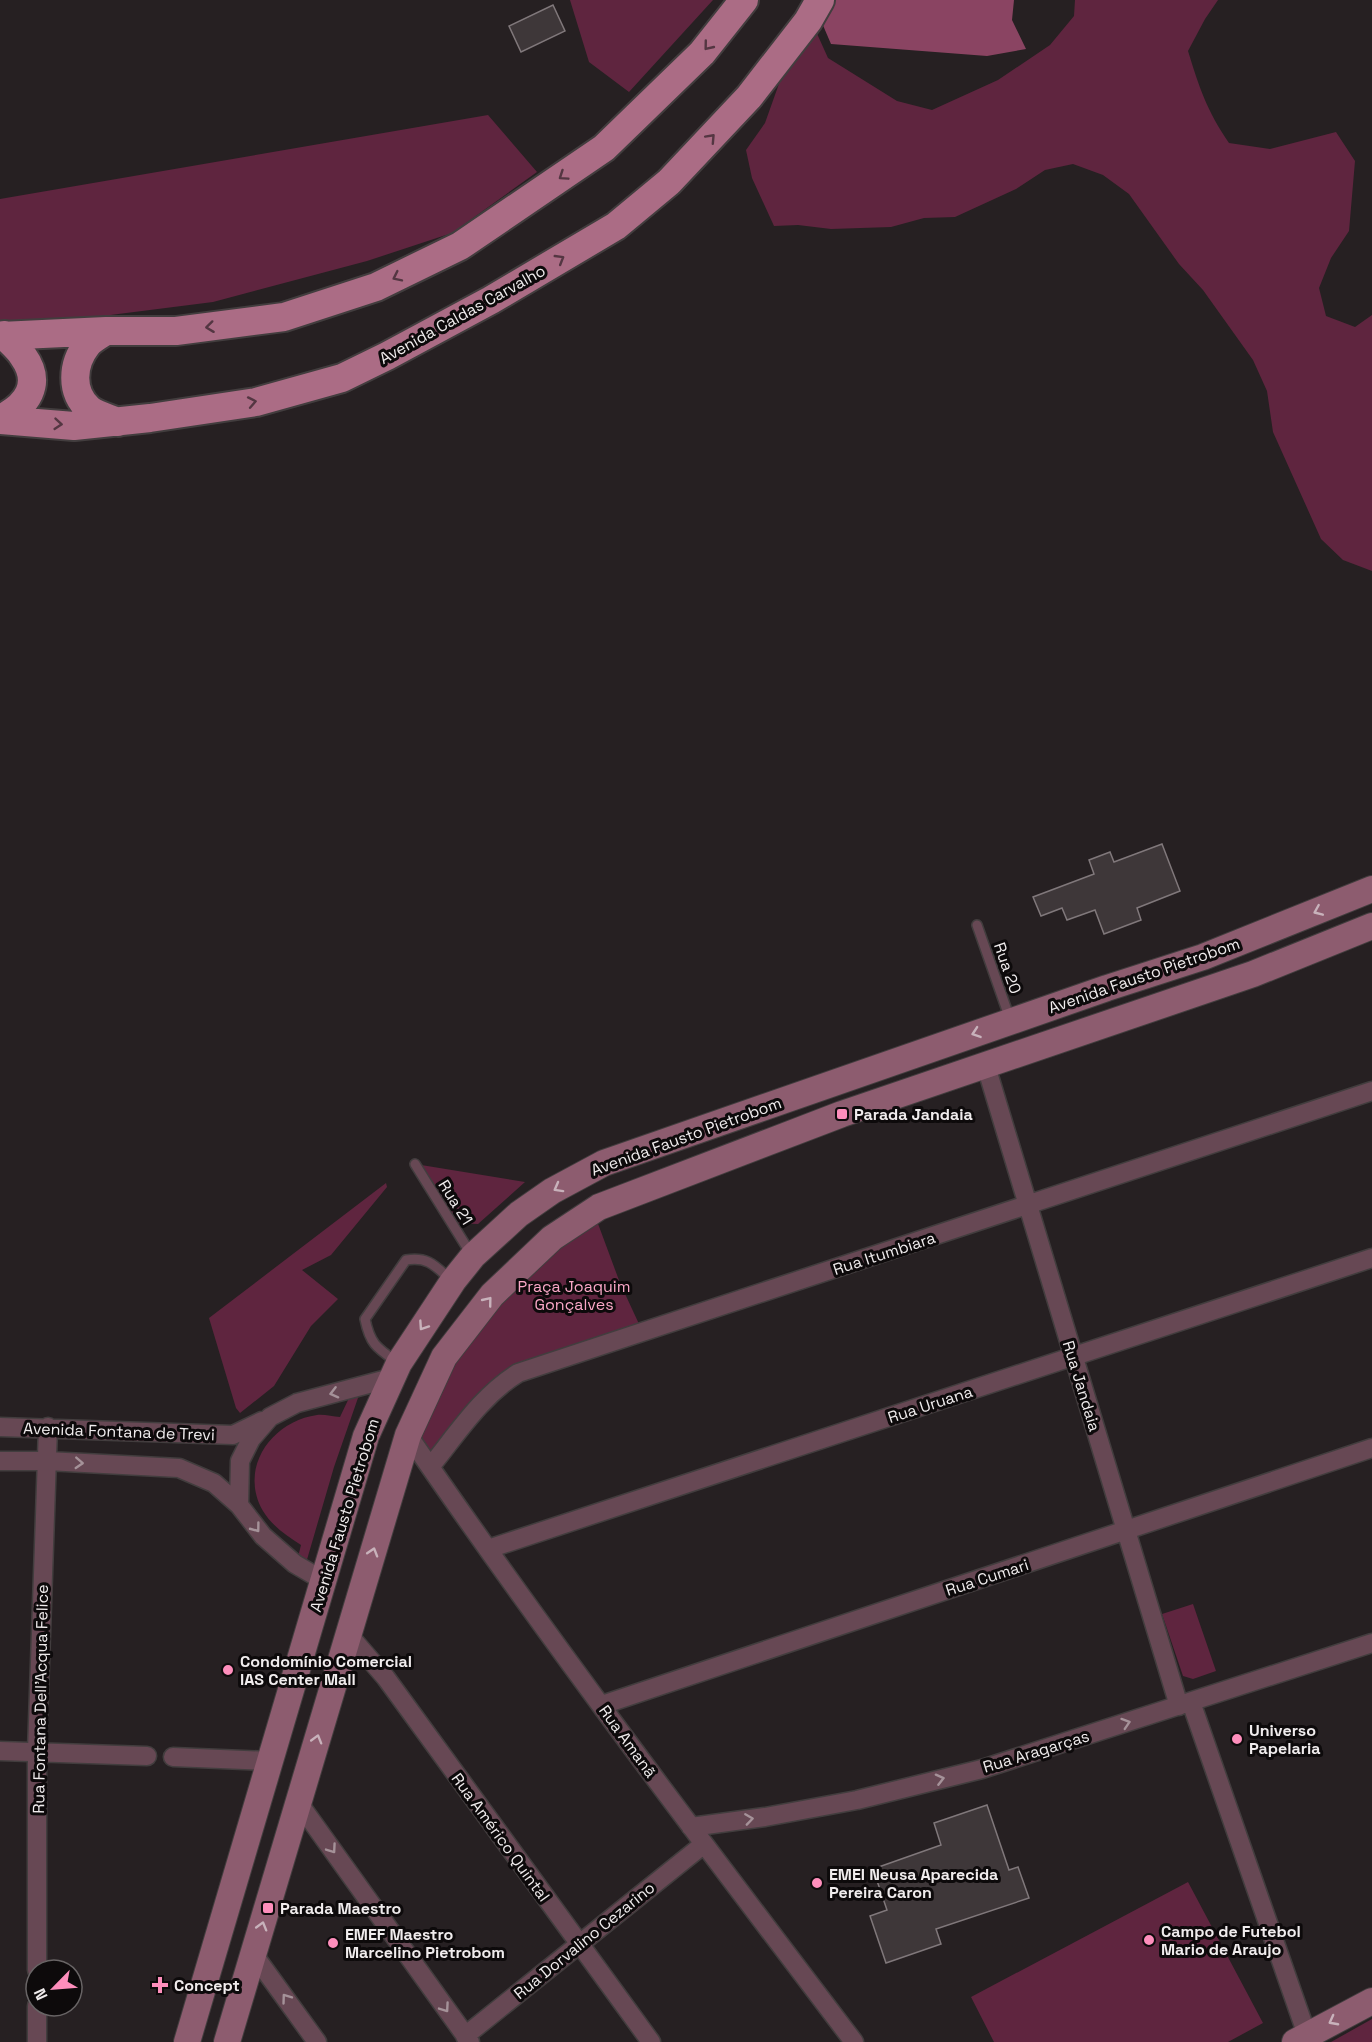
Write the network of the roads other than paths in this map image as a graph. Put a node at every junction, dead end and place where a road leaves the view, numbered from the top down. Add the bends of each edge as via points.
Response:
1 (744, 0) edge
2 (820, 0) edge
3 (106, 331) junction
4 (2, 336) edge
5 (0, 419) edge
6 (119, 422) junction
7 (1372, 889) edge
8 (977, 925) dead end
9 (1372, 926) edge
10 (1011, 1021) junction
11 (986, 1066) junction
12 (1372, 1091) edge
13 (415, 1164) dead end
14 (1028, 1206) junction
15 (472, 1256) junction
16 (1372, 1258) edge
17 (453, 1281) junction
18 (1074, 1357) junction
19 (395, 1371) junction
20 (270, 1417) junction
21 (0, 1427) edge
22 (48, 1427) junction
23 (408, 1435) junction
24 (1372, 1448) edge
25 (0, 1461) edge
26 (47, 1461) junction
27 (430, 1467) junction
28 (239, 1504) junction
29 (1126, 1531) junction
30 (488, 1549) junction
31 (324, 1581) junction
32 (348, 1634) junction
33 (1372, 1644) edge
34 (1185, 1704) junction
35 (602, 1705) junction
36 (0, 1750) edge
37 (37, 1751) junction
38 (147, 1756) dead end
39 (172, 1757) dead end
40 (270, 1761) junction
41 (298, 1802) junction
42 (691, 1827) junction
43 (704, 1844) junction
44 (579, 1944) junction
45 (254, 1955) junction
46 (37, 1958) edge
47 (1372, 2001) edge
48 (37, 2018) edge
49 (467, 2039) edge
50 (1301, 2039) edge
51 (37, 2042) edge
52 (187, 2042) edge
53 (227, 2042) edge
54 (317, 2042) edge
55 (651, 2042) edge
56 (854, 2042) edge

1 -> 3 main road via 702,53 604,148 460,246 376,287 284,317 176,331
6 -> 2 main road, Avenida Caldas Carvalho via 256,402 342,378 491,300 616,226 669,182 749,97
3 - 4 main road
3 - 6 main road via 88,344 79,358 74,381 81,400 90,410
4 - 5 main road via 23,356 33,376 28,398 15,412
5 -> 6 main road, Avenida Caldas Carvalho via 74,426
7 -> 10 main road, Avenida Fausto Pietrobom via 1203,957
8 - 10 lane, Rua 20
9 - 11 main road, Avenida Fausto Pietrobom via 1253,975
10 -> 15 main road, Avenida Fausto Pietrobom via 604,1163 519,1214
11 - 14 street, Rua Jandaia
23 -> 11 main road, Avenida Fausto Pietrobom via 444,1357 492,1295 552,1238 599,1207 842,1114
12 - 14 street, Rua Itumbiara
13 - 15 lane, Rua 21
14 - 18 street, Rua Jandaia
14 - 27 street, Rua Itumbiara via 518,1373 488,1396
15 - 17 main road, Avenida Fausto Pietrobom
16 - 18 street, Rua Uruana
17 -> 19 main road, Avenida Fausto Pietrobom
17 - 19 lane via 429,1261 406,1260 365,1319 375,1346
18 - 29 street, Rua Jandaia
18 - 30 street, Rua Uruana
19 -> 20 street, Avenida Fontana de Trevi via 297,1403
19 - 31 main road, Avenida Fausto Pietrobom via 366,1436
20 - 22 street, Avenida Fontana de Trevi via 233,1435
20 - 28 street, Avenida Fontana de Trevi via 251,1439 240,1461
21 - 22 street, Avenida Fontana de Trevi
22 - 26 street, Rua Fontana Dell'Acqua Felice
23 - 27 street, Rua Amanã
32 -> 23 main road, Avenida Fausto Pietrobom
24 - 29 street, Rua Cumari
25 - 26 street, Avenida Fontana de Trevi
26 -> 28 street, Avenida Fontana de Trevi via 179,1468 214,1484
26 - 37 street, Rua Fontana Dell'Acqua Felice
27 - 30 street, Rua Amanã
28 -> 31 street, Avenida Fontana de Trevi via 263,1536 295,1564
29 - 34 street, Rua Jandaia
29 - 35 street, Rua Cumari
30 - 35 street, Rua Amanã
31 - 40 main road, Avenida Fausto Pietrobom
41 -> 32 main road, Avenida Fausto Pietrobom
32 - 44 street, Rua Américo Quintal via 386,1678
33 - 34 street, Rua Aragarças
42 -> 34 street, Rua Aragarças via 857,1800 982,1769
34 - 50 street, Rua Jandaia
35 - 42 street, Rua Amanã
36 - 37 street
37 - 38 street
37 - 46 street, Rua Fontana Dell'Acqua Felice
39 - 40 street
40 - 52 main road, Avenida Fausto Pietrobom
45 -> 41 main road, Avenida Fausto Pietrobom
41 -> 49 street
42 - 43 street, Rua Amanã
43 - 44 street, Rua Dorvalino Cezarino
43 - 56 street, Rua Amanã
44 - 49 street, Rua Dorvalino Cezarino
44 - 55 street, Rua Américo Quintal
45 - 53 main road, Avenida Fausto Pietrobom
54 -> 45 street
47 -> 50 main road
48 - 51 street

